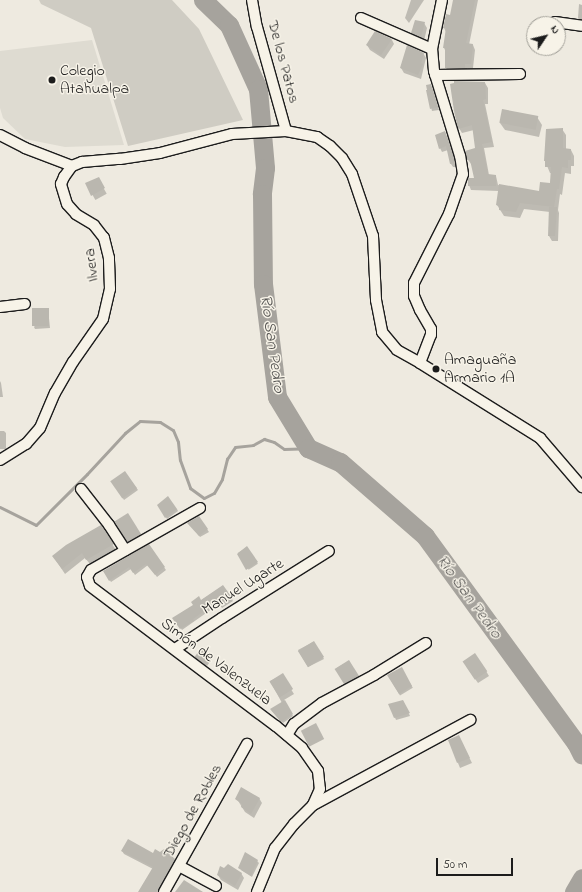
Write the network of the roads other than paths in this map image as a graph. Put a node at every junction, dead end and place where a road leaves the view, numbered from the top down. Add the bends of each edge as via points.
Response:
1 (252, 0) edge
2 (442, 0) edge
3 (360, 18) dead end
4 (566, 24) edge
5 (582, 26) edge
6 (432, 49) junction
7 (520, 74) dead end
8 (435, 75) junction
9 (286, 131) junction
10 (0, 135) edge
11 (72, 166) junction
12 (25, 304) dead end
13 (0, 307) edge
14 (420, 363) junction
15 (0, 460) edge
16 (582, 486) edge
17 (81, 489) dead end
18 (200, 508) dead end
19 (125, 550) junction
20 (329, 551) dead end
21 (426, 642) dead end
22 (175, 649) junction
23 (470, 720) dead end
24 (287, 735) junction
25 (247, 744) dead end
26 (313, 804) junction
27 (179, 866) junction
28 (216, 886) dead end
29 (164, 892) edge
30 (257, 892) edge

1 - 9 street, De los Patos
2 - 6 street
3 - 6 street
4 - 5 street
6 - 8 street
7 - 8 street
8 - 14 street via 460,156 462,174 449,214 414,283 414,296 431,328 431,335
9 - 11 street via 232,134 160,153 82,162
9 - 14 street via 317,137 342,158 352,174 373,236 376,300 382,332 397,350
10 - 11 street via 25,148
11 - 15 street, Ilvera via 61,184 66,204 94,225 104,238 109,258 110,288 103,318 55,393 40,428 26,444
12 - 13 street
14 - 16 street via 540,438
17 - 19 street
18 - 19 street, Simón de Valenzuela
19 - 22 street, Simón de Valenzuela via 91,570 87,577 90,586
20 - 22 street, Manuel Ugarte
21 - 24 street via 374,675 322,703 294,724
22 - 24 street, Simón de Valenzuela
23 - 26 street
24 - 26 street, Simón de Valenzuela via 302,748 318,771 320,789
25 - 27 street, Diego de Robles
26 - 30 street, Simón de Valenzuela via 275,848
27 - 28 street
27 - 29 street, Diego de Robles

